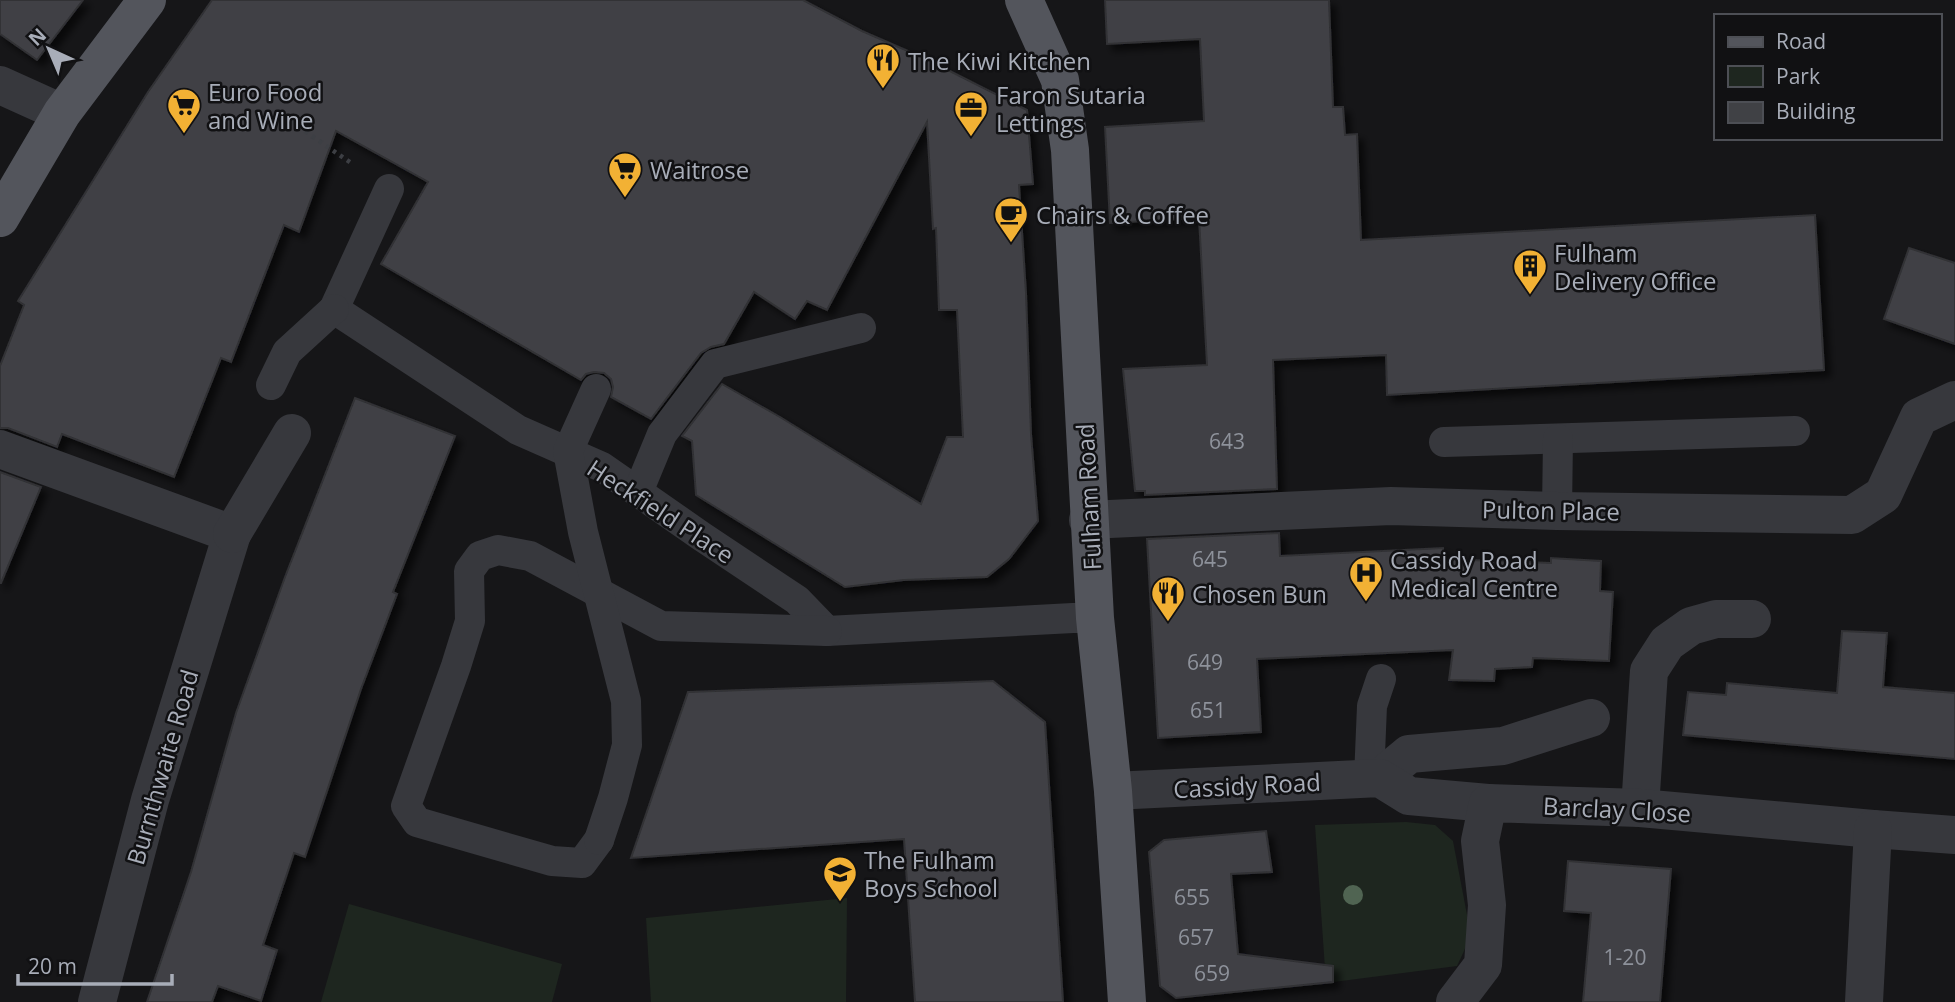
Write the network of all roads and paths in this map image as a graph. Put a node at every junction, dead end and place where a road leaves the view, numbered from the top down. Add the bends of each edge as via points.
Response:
1 (147, 0) edge
2 (1024, 0) edge
3 (0, 85) edge
4 (277, 112) dead end
5 (62, 113) junction
6 (389, 189) joint
7 (0, 218) edge
8 (334, 309) junction
9 (861, 328) dead end
10 (271, 385) dead end
11 (596, 389) dead end
12 (1955, 400) edge
13 (1796, 431) dead end
14 (292, 433) dead end
15 (1558, 439) junction
16 (1444, 442) dead end
17 (0, 449) edge
18 (638, 492) junction
19 (1557, 511) junction
20 (1088, 520) junction
21 (232, 534) junction
22 (1095, 618) junction
23 (1752, 619) dead end
24 (827, 632) junction
25 (1381, 679) dead end
26 (1591, 718) dead end
27 (1374, 778) junction
28 (1113, 792) junction
29 (1488, 803) junction
30 (1640, 808) junction
31 (1873, 830) junction
32 (1955, 835) edge
33 (97, 1002) edge
34 (1127, 1002) edge
35 (1455, 1002) edge
36 (1864, 1002) edge

1 - 5 main road
2 - 20 main road, Fulham Road via 1060,80 1070,150
3 - 5 street
4 - 6 path
5 - 7 main road
6 - 8 lane
8 - 10 lane via 287,352
8 - 18 lane, Heckfield Place via 518,430 602,467
9 - 18 lane via 715,364 662,435
11 - 24 lane, bridge via 568,451 583,533 626,701 627,745 599,840 582,863 552,861 417,822 406,806 470,621 469,571 480,556 499,550 530,556 661,626
12 - 19 street, Pulton Place via 1919,416 1883,495 1852,515
13 - 15 lane
14 - 21 street, Burnthwaite Road
15 - 16 lane
15 - 19 lane
17 - 21 street
18 - 24 lane, Heckfield Place via 797,600
19 - 20 street, Pulton Place via 1391,506
20 - 22 main road, Fulham Road
21 - 33 street, Burnthwaite Road via 150,800
22 - 24 lane
22 - 28 main road, Fulham Road
23 - 30 street via 1716,619 1691,626 1667,643 1649,671
25 - 27 lane via 1373,706
26 - 27 street via 1503,746 1409,754
27 - 28 street, Cassidy Road
27 - 29 street via 1409,796
28 - 34 main road, Fulham Road
29 - 30 street, Barclay Close
29 - 35 street via 1480,841 1488,905 1483,965
30 - 31 street, Barclay Close
31 - 32 street, Barclay Close
31 - 36 street

